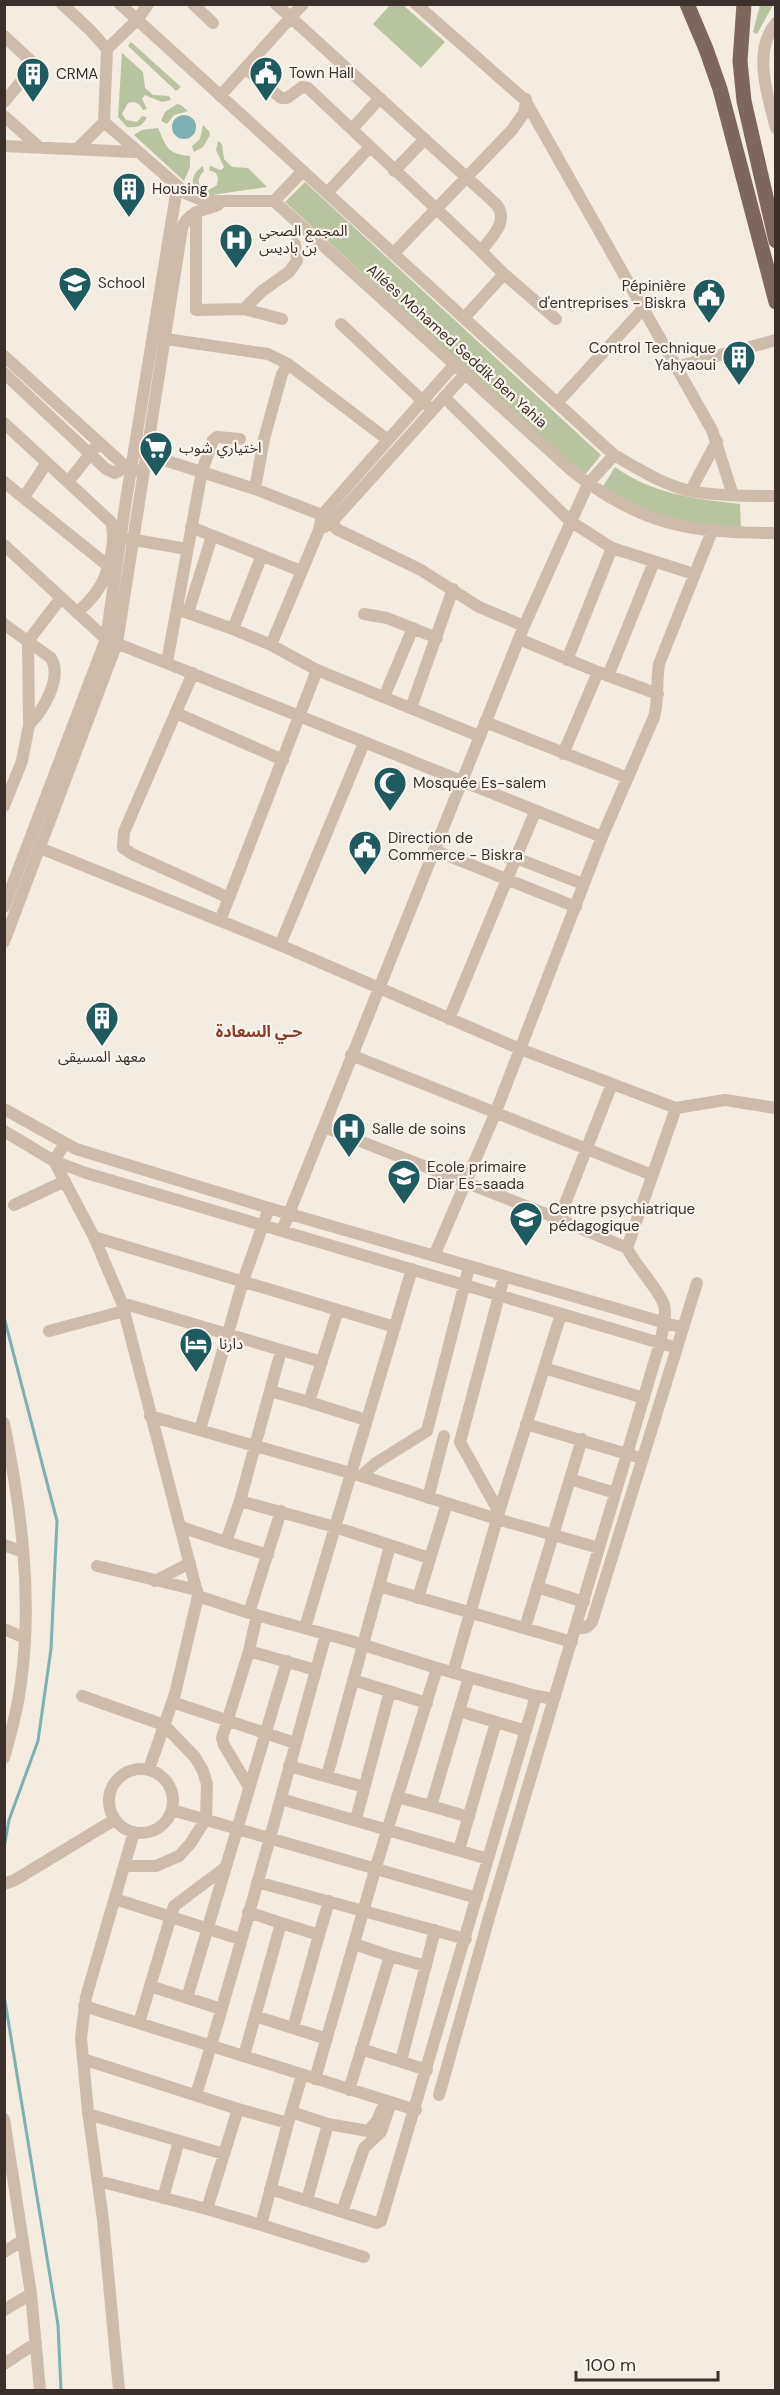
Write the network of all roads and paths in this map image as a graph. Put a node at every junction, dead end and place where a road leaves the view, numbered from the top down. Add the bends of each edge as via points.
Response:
1 (62, 4) edge
2 (120, 4) edge
3 (148, 4) edge
4 (193, 4) edge
5 (276, 4) edge
6 (303, 4) edge
7 (416, 4) edge
8 (687, 4) edge
9 (744, 4) edge
10 (755, 4) edge
11 (291, 18) junction
12 (137, 20) junction
13 (213, 23) dead end
14 (776, 23) edge
15 (4, 36) edge
16 (107, 49) junction
17 (245, 68) junction
18 (220, 96) junction
19 (380, 98) junction
20 (527, 98) junction
21 (744, 101) junction
22 (4, 102) edge
23 (4, 116) edge
24 (104, 122) junction
25 (776, 128) edge
26 (352, 129) junction
27 (425, 139) junction
28 (4, 146) edge
29 (39, 147) junction
30 (78, 148) junction
31 (369, 148) junction
32 (136, 152) junction
33 (303, 171) junction
34 (394, 171) junction
35 (467, 176) junction
36 (177, 188) junction
37 (327, 194) junction
38 (274, 201) junction
39 (226, 202) junction
40 (436, 210) junction
41 (196, 212) junction
42 (776, 241) edge
43 (295, 244) dead end
44 (481, 251) junction
45 (393, 254) junction
46 (504, 274) junction
47 (776, 302) edge
48 (244, 309) junction
49 (643, 309) junction
50 (464, 318) junction
51 (282, 319) dead end
52 (556, 319) dead end
53 (341, 324) dead end
54 (152, 336) junction
55 (165, 339) junction
56 (776, 340) edge
57 (4, 356) edge
58 (288, 364) junction
59 (455, 364) junction
60 (676, 367) junction
61 (4, 373) edge
62 (466, 374) junction
63 (149, 397) junction
64 (444, 397) junction
65 (423, 400) junction
66 (557, 403) junction
67 (432, 410) junction
68 (4, 423) edge
69 (240, 439) dead end
70 (388, 440) junction
71 (717, 441) junction
72 (95, 448) junction
73 (135, 451) junction
74 (148, 455) junction
75 (614, 455) junction
76 (46, 464) junction
77 (129, 468) junction
78 (202, 471) junction
79 (145, 473) junction
80 (4, 482) edge
81 (68, 482) junction
82 (588, 484) junction
83 (255, 489) junction
84 (691, 490) junction
85 (733, 495) junction
86 (776, 496) edge
87 (24, 497) junction
88 (326, 519) junction
89 (570, 521) junction
90 (191, 527) junction
91 (712, 531) junction
92 (776, 534) edge
93 (212, 536) junction
94 (128, 539) junction
95 (4, 545) edge
96 (612, 548) junction
97 (187, 549) junction
98 (262, 555) junction
99 (654, 562) junction
100 (107, 565) junction
101 (301, 571) junction
102 (694, 574) junction
103 (453, 589) junction
104 (61, 598) junction
105 (182, 611) junction
106 (77, 613) junction
107 (364, 614) dead end
108 (4, 624) edge
109 (524, 626) junction
110 (234, 628) junction
111 (413, 628) junction
112 (436, 638) junction
113 (519, 639) junction
114 (28, 640) junction
115 (112, 641) junction
116 (271, 645) junction
117 (567, 660) junction
118 (167, 662) junction
119 (317, 670) junction
120 (193, 673) junction
121 (603, 674) junction
122 (658, 694) junction
123 (384, 698) junction
124 (411, 708) junction
125 (176, 713) junction
126 (300, 718) junction
127 (485, 722) junction
128 (29, 725) junction
129 (479, 736) junction
130 (364, 743) junction
131 (563, 754) junction
132 (283, 760) junction
133 (628, 778) junction
134 (461, 782) junction
135 (4, 806) edge
136 (535, 812) junction
137 (602, 837) junction
138 (40, 848) junction
139 (434, 850) junction
140 (516, 858) junction
141 (506, 880) junction
142 (583, 885) junction
143 (227, 897) junction
144 (4, 907) edge
145 (576, 907) junction
146 (220, 921) junction
147 (4, 942) edge
148 (280, 945) junction
149 (378, 989) junction
150 (449, 1018) junction
151 (520, 1049) junction
152 (351, 1055) junction
153 (612, 1084) junction
154 (676, 1108) junction
155 (776, 1108) edge
156 (4, 1109) edge
157 (495, 1114) junction
158 (324, 1127) junction
159 (4, 1131) edge
160 (65, 1143) junction
161 (586, 1150) junction
162 (54, 1161) junction
163 (652, 1175) junction
164 (65, 1181) junction
165 (465, 1182) junction
166 (14, 1205) dead end
167 (268, 1208) junction
168 (288, 1213) junction
169 (559, 1219) junction
170 (261, 1226) junction
171 (282, 1231) junction
172 (94, 1237) junction
173 (627, 1248) junction
174 (434, 1256) junction
175 (469, 1267) junction
176 (412, 1269) junction
177 (504, 1277) junction
178 (243, 1281) junction
179 (697, 1283) dead end
180 (464, 1285) junction
181 (499, 1296) junction
182 (123, 1307) junction
183 (338, 1310) junction
184 (561, 1314) junction
185 (663, 1324) junction
186 (395, 1327) junction
187 (683, 1328) junction
188 (50, 1331) dead end
189 (228, 1334) junction
190 (660, 1343) junction
191 (677, 1348) junction
192 (281, 1351) junction
193 (321, 1362) junction
194 (544, 1368) junction
195 (270, 1391) junction
196 (644, 1398) junction
197 (309, 1402) junction
198 (150, 1416) junction
199 (366, 1420) junction
200 (4, 1423) edge
201 (526, 1424) junction
202 (200, 1430) junction
203 (427, 1431) junction
204 (444, 1436) junction
205 (582, 1439) junction
206 (459, 1442) junction
207 (255, 1447) junction
208 (627, 1454) junction
209 (644, 1458) junction
210 (356, 1474) junction
211 (570, 1479) junction
212 (615, 1493) junction
213 (428, 1498) junction
214 (240, 1501) junction
215 (447, 1503) junction
216 (281, 1511) junction
217 (498, 1516) junction
218 (181, 1527) junction
219 (335, 1527) junction
220 (553, 1535) junction
221 (226, 1542) junction
222 (4, 1545) edge
223 (390, 1546) junction
224 (599, 1548) junction
225 (23, 1552) junction
226 (268, 1555) junction
227 (429, 1558) junction
228 (190, 1563) junction
229 (97, 1566) dead end
230 (155, 1581) junction
231 (379, 1586) junction
232 (537, 1587) junction
233 (198, 1593) junction
234 (418, 1598) junction
235 (584, 1602) junction
236 (469, 1613) junction
237 (253, 1614) junction
238 (305, 1628) junction
239 (525, 1628) junction
240 (4, 1629) edge
241 (576, 1629) junction
242 (326, 1634) junction
243 (25, 1638) junction
244 (572, 1642) junction
245 (364, 1645) junction
246 (249, 1651) junction
247 (287, 1661) junction
248 (437, 1668) junction
249 (316, 1670) junction
250 (453, 1673) junction
251 (469, 1677) junction
252 (353, 1680) junction
253 (390, 1691) junction
254 (82, 1696) dead end
255 (536, 1696) junction
256 (554, 1699) junction
257 (172, 1702) junction
258 (427, 1703) junction
259 (459, 1711) junction
260 (227, 1720) junction
261 (496, 1722) junction
262 (164, 1725) junction
263 (526, 1731) junction
264 (266, 1733) junction
265 (295, 1743) junction
266 (4, 1758) edge
267 (289, 1766) junction
268 (149, 1769) junction
269 (327, 1776) junction
270 (249, 1787) junction
271 (364, 1787) junction
272 (397, 1797) junction
273 (281, 1798) junction
274 (431, 1806) junction
275 (172, 1810) junction
276 (469, 1817) junction
277 (206, 1819) junction
278 (356, 1819) junction
279 (114, 1820) junction
280 (239, 1828) junction
281 (387, 1830) junction
282 (134, 1832) junction
283 (271, 1838) junction
284 (459, 1850) junction
285 (488, 1858) junction
286 (124, 1866) junction
287 (226, 1867) junction
288 (375, 1870) junction
289 (10, 1882) edge
290 (257, 1882) junction
291 (477, 1898) junction
292 (115, 1899) junction
293 (329, 1901) junction
294 (363, 1911) junction
295 (248, 1912) junction
296 (171, 1916) junction
297 (281, 1923) junction
298 (207, 1929) junction
299 (435, 1930) junction
300 (319, 1935) junction
301 (240, 1939) junction
302 (465, 1939) junction
303 (354, 1944) junction
304 (390, 1956) junction
305 (426, 1966) junction
306 (150, 1986) junction
307 (187, 1998) junction
308 (84, 2006) junction
309 (221, 2009) junction
310 (255, 2016) junction
311 (139, 2023) junction
312 (293, 2028) junction
313 (327, 2039) junction
314 (212, 2046) junction
315 (361, 2049) junction
316 (244, 2056) junction
317 (82, 2059) junction
318 (401, 2061) junction
319 (427, 2070) junction
320 (302, 2075) junction
321 (315, 2079) junction
322 (349, 2090) junction
323 (196, 2095) junction
324 (440, 2095) dead end
325 (388, 2101) junction
326 (238, 2109) junction
327 (416, 2110) junction
328 (88, 2114) junction
329 (289, 2117) junction
330 (4, 2119) edge
331 (328, 2124) junction
332 (6, 2141) edge
333 (179, 2141) junction
334 (224, 2154) junction
335 (98, 2181) junction
336 (270, 2189) junction
337 (163, 2198) junction
338 (307, 2200) junction
339 (207, 2209) junction
340 (342, 2212) junction
341 (261, 2225) junction
342 (23, 2240) junction
343 (6, 2247) edge
344 (364, 2257) dead end
345 (31, 2294) junction
346 (4, 2310) edge
347 (36, 2343) junction
348 (4, 2364) edge
349 (40, 2391) edge
350 (119, 2391) edge

1 - 16 street
2 - 12 street, Allées Mohamed Seddik Ben Yahia
3 - 12 street
4 - 13 street
5 - 11 street
6 - 11 street
7 - 20 street
8 - 47 main road via 720,89
9 - 21 main road via 740,61
10 - 21 main road
11 - 17 street
11 - 19 street
12 - 16 street
12 - 18 street, Allées Mohamed Seddik Ben Yahia
14 - 25 street via 765,50 764,79
15 - 22 street via 34,65
16 - 24 street
17 - 18 street
17 - 26 street via 281,98 302,87 308,88
18 - 33 street, Allées Mohamed Seddik Ben Yahia
19 - 26 street
19 - 27 street
20 - 35 street via 524,112 512,130
20 - 49 street
21 - 42 main road
23 - 29 street
24 - 30 street
24 - 32 street
26 - 31 street
27 - 34 street
27 - 35 street
28 - 29 street
29 - 30 street
30 - 32 street
31 - 34 street
31 - 37 street
32 - 36 street
33 - 37 street, Allées Mohamed Seddik Ben Yahia
33 - 38 street
34 - 40 street
35 - 40 street
35 - 44 street via 497,205 502,217 502,223
36 - 39 street via 204,201
36 - 54 street
37 - 45 street, Allées Mohamed Seddik Ben Yahia
38 - 39 street
38 - 59 street, Allées Mohamed Seddik Ben Yahia
39 - 41 street
40 - 44 street
40 - 45 street
41 - 48 street via 196,310
41 - 55 street via 182,228
43 - 48 street via 297,261 289,272
44 - 46 street
45 - 50 street, Allées Mohamed Seddik Ben Yahia
46 - 50 street
46 - 52 street
48 - 51 street
49 - 60 street
49 - 66 street
50 - 66 street, Allées Mohamed Seddik Ben Yahia
53 - 65 street
54 - 55 street
54 - 63 street
55 - 58 street via 268,354
55 - 63 street
56 - 60 street
57 - 72 street
58 - 70 street
58 - 83 street via 264,440
59 - 62 street, Allées Mohamed Seddik Ben Yahia
59 - 65 street
60 - 71 street
61 - 72 street
62 - 64 street
62 - 82 street, Allées Mohamed Seddik Ben Yahia
63 - 73 street
63 - 74 street
64 - 67 street
64 - 89 street
65 - 67 street
65 - 70 street
66 - 75 street, Allées Mohamed Seddik Ben Yahia
67 - 88 street
68 - 76 street
69 - 78 street via 213,440
70 - 88 street
71 - 84 street
71 - 85 street
72 - 77 street via 111,472
72 - 81 street
73 - 74 street
73 - 77 street
74 - 78 street
74 - 79 street
75 - 82 street
75 - 84 street, Allées Mohamed Seddik Ben Yahia via 653,477
76 - 81 street
76 - 87 street
77 - 79 street
77 - 94 street
78 - 83 street
78 - 90 street
79 - 94 street
80 - 87 street
81 - 100 street via 111,522 114,537
82 - 89 street
82 - 91 street, Allées Mohamed Seddik Ben Yahia via 649,517
83 - 88 street
84 - 85 street, Allées Mohamed Seddik Ben Yahia
85 - 86 street, Allées Mohamed Seddik Ben Yahia
87 - 100 street
88 - 101 street
88 - 103 street via 344,533
89 - 96 street
89 - 109 street
90 - 93 street
90 - 97 street
91 - 92 street, Allées Mohamed Seddik Ben Yahia
91 - 102 street
93 - 98 street
93 - 105 street
94 - 97 street
94 - 115 street
95 - 104 street
96 - 99 street
96 - 117 street
97 - 105 street
98 - 101 street
98 - 110 street
99 - 102 street
99 - 121 street
100 - 106 street via 98,590
101 - 116 street
102 - 122 street via 659,664
103 - 109 street via 479,607
103 - 112 street
104 - 106 street
104 - 114 street
105 - 110 street
105 - 118 street
106 - 115 street
107 - 111 street
108 - 114 street
109 - 113 street
110 - 116 street
111 - 112 street
111 - 123 street
112 - 124 street
113 - 117 street
113 - 127 street
114 - 128 street
114 - 128 street via 51,658 55,671 44,706
115 - 118 street
115 - 138 street
115 - 144 street
116 - 119 street
117 - 121 street
118 - 120 street
119 - 123 street
119 - 126 street
120 - 125 street
120 - 126 street
121 - 122 street
121 - 131 street
122 - 133 street via 654,717
123 - 124 street
124 - 129 street
125 - 132 street
125 - 143 street via 124,832 123,848
126 - 130 street
126 - 132 street
127 - 129 street
127 - 131 street
128 - 135 street via 22,761
129 - 134 street
130 - 134 street
130 - 148 street
131 - 133 street
132 - 143 street
133 - 137 street
134 - 136 street
134 - 139 street
136 - 137 street
136 - 140 street
137 - 142 street
138 - 146 street
138 - 147 street
139 - 141 street
139 - 149 street
140 - 141 street
140 - 142 street
141 - 145 street
141 - 150 street
142 - 145 street
143 - 146 street
145 - 151 street
146 - 148 street
148 - 149 street
149 - 150 street
149 - 152 street
150 - 151 street
151 - 153 street
151 - 157 street
152 - 157 street
152 - 158 street
153 - 154 street
153 - 161 street
154 - 155 street via 725,1100
154 - 163 street
156 - 160 street
157 - 161 street
157 - 165 street
158 - 165 street
158 - 168 street
159 - 162 street
160 - 162 street
160 - 167 street
161 - 163 street
161 - 169 street
162 - 164 street
162 - 170 street
163 - 173 street
164 - 166 street
164 - 172 street
165 - 169 street
165 - 174 street
167 - 168 street
167 - 170 street
168 - 171 street
168 - 174 street
169 - 173 street
170 - 171 street
170 - 178 street
171 - 176 street
172 - 178 street
172 - 182 street
173 - 185 street via 662,1301
174 - 175 street
175 - 177 street
175 - 180 street
176 - 180 street
176 - 186 street
177 - 181 street
177 - 185 street
178 - 183 street
178 - 189 street
179 - 187 street
180 - 181 street
180 - 203 street
181 - 184 street
181 - 206 street
182 - 188 street
182 - 189 street
182 - 198 street
183 - 186 street
183 - 193 street
184 - 190 street
184 - 194 street
185 - 187 street
185 - 190 street
186 - 199 street
187 - 191 street
189 - 192 street
189 - 202 street
190 - 191 street
190 - 196 street
191 - 209 street
192 - 193 street
192 - 195 street
193 - 197 street
194 - 196 street
194 - 201 street
195 - 197 street
195 - 207 street
196 - 208 street
197 - 199 street
198 - 202 street
198 - 218 street
199 - 210 street
200 - 225 street
201 - 205 street
201 - 217 street
202 - 207 street
203 - 204 street
203 - 210 street
204 - 206 street
204 - 213 street
205 - 208 street
205 - 211 street
206 - 217 street
207 - 210 street
207 - 214 street
208 - 209 street
208 - 212 street
209 - 241 street via 592,1622
210 - 213 street
210 - 219 street
211 - 212 street
211 - 220 street
212 - 224 street
213 - 215 street
214 - 216 street
214 - 221 street
215 - 217 street
215 - 227 street
216 - 219 street
216 - 226 street
217 - 220 street
217 - 236 street
218 - 221 street
218 - 228 street
219 - 223 street
219 - 238 street
220 - 224 street
220 - 232 street
221 - 226 street
222 - 225 street
223 - 227 street
223 - 231 street
224 - 235 street
225 - 243 street
226 - 237 street
227 - 234 street
228 - 230 street
228 - 233 street
229 - 230 street
230 - 233 street
231 - 234 street
231 - 245 street
232 - 235 street
232 - 239 street
233 - 237 street
233 - 257 street
234 - 236 street
235 - 241 street
236 - 239 street
236 - 250 street
237 - 238 street
237 - 246 street
238 - 242 street
239 - 244 street
240 - 243 street
241 - 244 street
242 - 245 street
242 - 249 street
243 - 266 street via 21,1683
244 - 256 street
245 - 248 street
245 - 252 street
246 - 247 street
246 - 260 street
247 - 249 street
247 - 264 street
248 - 250 street
248 - 258 street
249 - 265 street
250 - 251 street
251 - 255 street
251 - 259 street
252 - 253 street
252 - 269 street
253 - 258 street
253 - 271 street
254 - 262 street
255 - 256 street
255 - 263 street
256 - 324 street
257 - 260 street
257 - 262 street
258 - 272 street
259 - 261 street
259 - 274 street
260 - 264 street
260 - 270 street via 223,1743
261 - 263 street
261 - 276 street
262 - 268 street
262 - 277 street via 186,1746 203,1771 208,1800
263 - 285 street
264 - 265 street
264 - 270 street
265 - 267 street
267 - 269 street
267 - 273 street
268 - 275 street via 166,1780 171,1789
268 - 279 street via 128,1771 113,1785 109,1806
269 - 271 street
270 - 280 street
271 - 278 street
272 - 274 street
272 - 281 street
273 - 278 street
273 - 283 street
274 - 276 street
275 - 277 street
275 - 282 street via 159,1827
276 - 284 street
277 - 280 street
277 - 286 street via 185,1850 171,1861 156,1866
278 - 281 street
279 - 282 street
279 - 289 street
280 - 283 street
280 - 287 street
281 - 284 street
281 - 288 street
282 - 286 street
283 - 288 street
283 - 290 street
284 - 285 street
285 - 291 street
286 - 292 street
287 - 296 street via 176,1904
287 - 298 street
288 - 291 street
288 - 294 street
290 - 293 street
290 - 295 street
291 - 302 street
292 - 296 street
292 - 308 street
293 - 294 street
293 - 300 street
294 - 299 street
294 - 303 street
295 - 297 street
295 - 301 street
296 - 298 street
296 - 306 street
297 - 300 street
297 - 310 street
298 - 301 street
298 - 307 street
299 - 302 street
299 - 305 street
300 - 312 street
301 - 309 street
302 - 319 street
303 - 304 street
303 - 313 street
304 - 305 street
304 - 315 street
305 - 318 street
306 - 307 street
306 - 311 street
307 - 309 street
308 - 311 street
308 - 317 street
309 - 314 street
310 - 312 street
310 - 316 street
311 - 314 street
312 - 313 street
313 - 321 street
314 - 316 street
314 - 323 street
315 - 318 street
315 - 322 street
316 - 320 street
317 - 323 street
317 - 328 street
318 - 319 street
319 - 327 street
320 - 321 street
320 - 329 street
321 - 322 street
322 - 325 street
323 - 326 street
325 - 327 street
325 - 331 street via 368,2131
325 - 340 street via 381,2132 364,2148
326 - 329 street
326 - 334 street
327 - 340 street via 381,2222
328 - 333 street
328 - 335 street
329 - 331 street
329 - 336 street
330 - 332 street
331 - 338 street
332 - 342 street
333 - 334 street
333 - 337 street
334 - 339 street
335 - 337 street
335 - 350 street
336 - 338 street
336 - 341 street
337 - 339 street
338 - 340 street
339 - 341 street
341 - 344 street
342 - 343 street
342 - 345 street
345 - 346 street
345 - 347 street
347 - 348 street
347 - 349 street

